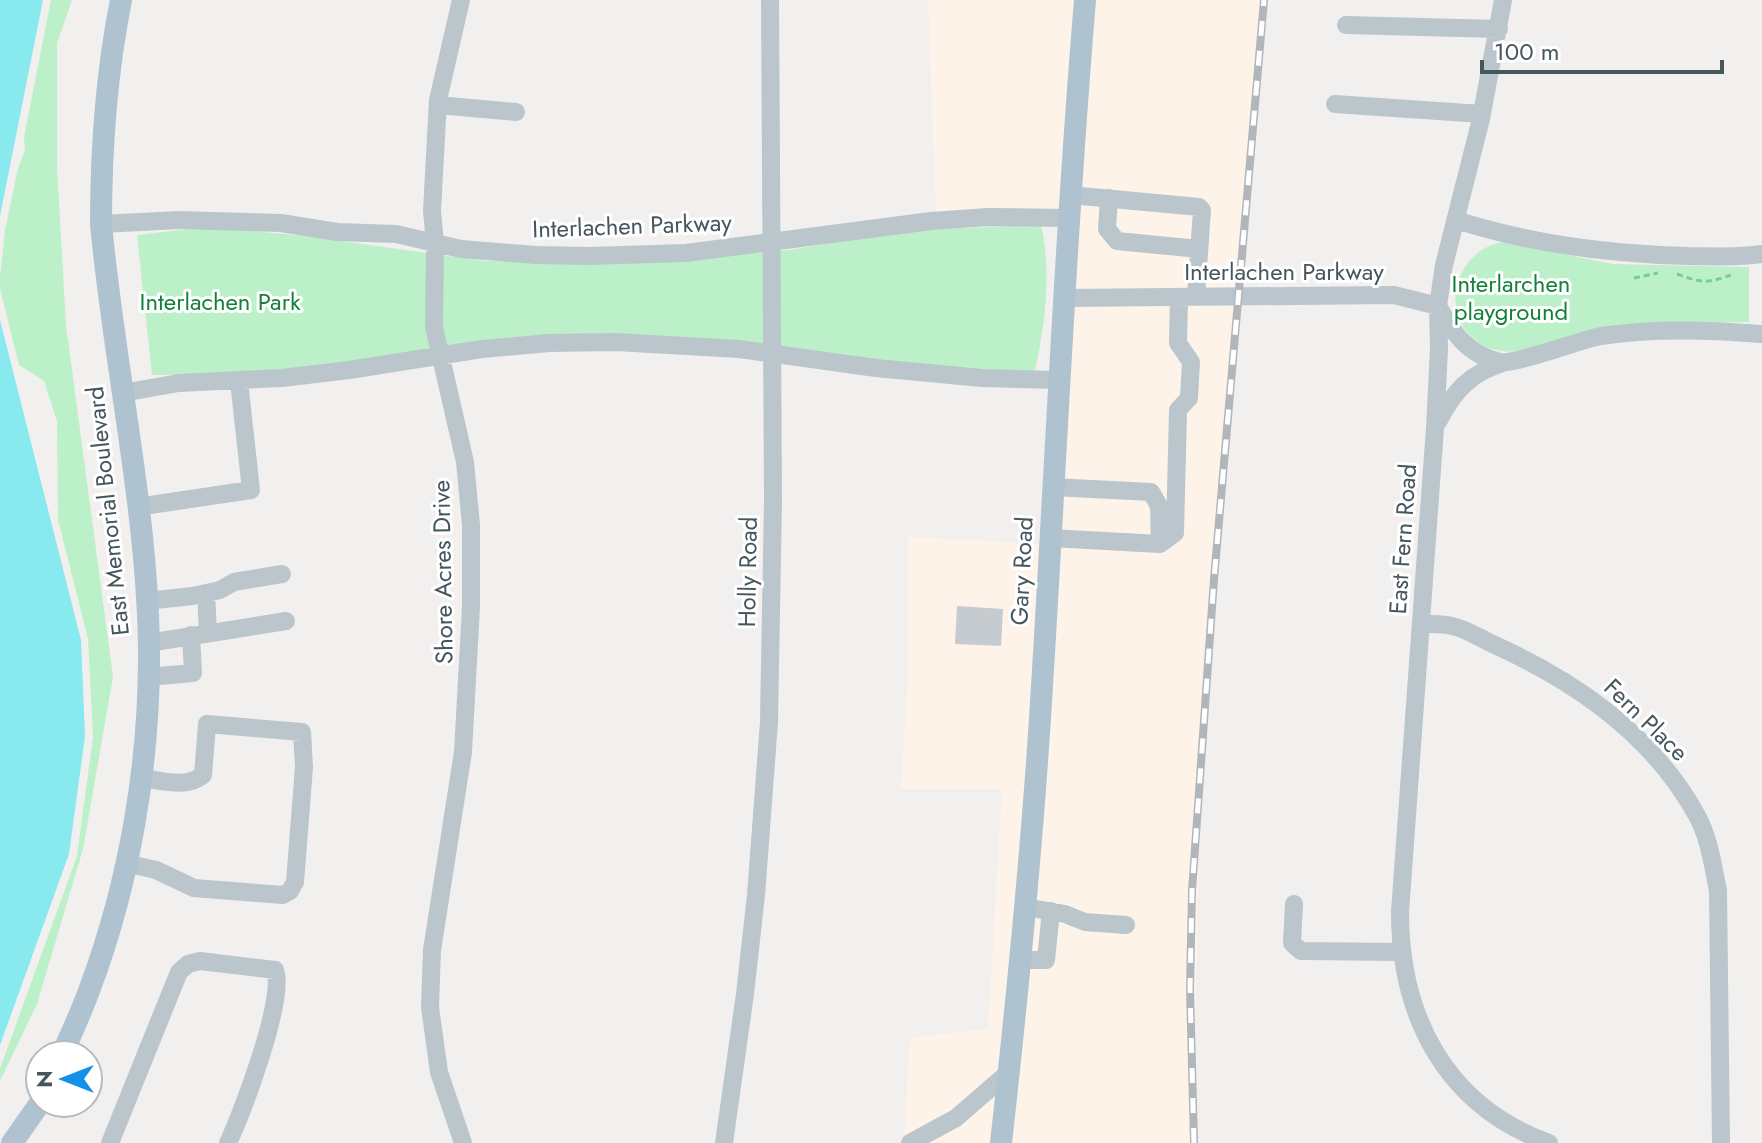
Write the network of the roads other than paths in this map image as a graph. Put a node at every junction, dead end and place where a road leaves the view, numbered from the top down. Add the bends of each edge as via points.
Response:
1 (121, 0) edge
2 (461, 0) edge
3 (770, 0) edge
4 (1085, 0) edge
5 (1503, 0) edge
6 (1346, 25) dead end
7 (1499, 29) junction
8 (1335, 104) dead end
9 (438, 105) junction
10 (516, 112) dead end
11 (1482, 114) junction
12 (1070, 195) junction
13 (1109, 198) junction
14 (1068, 218) junction
15 (1456, 220) junction
16 (101, 224) junction
17 (435, 243) junction
18 (771, 244) junction
19 (1199, 249) junction
20 (1762, 254) edge
21 (1187, 297) junction
22 (1064, 298) junction
23 (1438, 306) junction
24 (1762, 334) edge
25 (772, 353) junction
26 (439, 354) junction
27 (1503, 363) junction
28 (1059, 380) junction
29 (239, 381) junction
30 (122, 393) junction
31 (1435, 428) junction
32 (1053, 487) junction
33 (137, 507) junction
34 (1050, 538) junction
35 (1160, 544) junction
36 (282, 574) dead end
37 (206, 593) junction
38 (146, 601) junction
39 (286, 621) dead end
40 (1422, 624) junction
41 (199, 634) junction
42 (148, 643) junction
43 (148, 677) junction
44 (141, 778) junction
45 (125, 863) junction
46 (1294, 904) dead end
47 (1025, 907) junction
48 (1051, 911) junction
49 (1126, 925) dead end
50 (1401, 952) junction
51 (1020, 960) junction
52 (69, 1039) edge
53 (1009, 1072) junction
54 (29, 1119) edge
55 (32, 1119) edge
56 (35, 1119) edge
57 (12, 1143) edge
58 (22, 1143) edge
59 (31, 1143) edge
60 (110, 1143) edge
61 (228, 1143) edge
62 (463, 1143) edge
63 (724, 1143) edge
64 (910, 1143) edge
65 (1001, 1143) edge
66 (1549, 1143) edge
67 (1721, 1143) edge

1 - 16 main road, East Memorial Boulevard via 107,84
2 - 9 street, Shore Acres Drive
3 - 18 street, Holly Road
4 - 12 main road, Gary Road
5 - 7 street, East Fern Road
6 - 7 street
7 - 11 street, East Fern Road
8 - 11 street
9 - 10 street
9 - 17 street, Shore Acres Drive
11 - 15 street, East Fern Road
12 - 13 street
12 - 14 main road, Gary Road
13 - 19 street via 1107,229 1117,241
13 - 19 street via 1199,207
14 - 18 street, Interlachen Parkway via 931,221
14 - 22 main road, Gary Road
15 - 20 street via 1629,255
15 - 23 street, East Fern Road
16 - 17 street, Interlachen Parkway via 281,223
16 - 30 main road, East Memorial Boulevard
17 - 18 street, Interlachen Parkway via 589,256
17 - 26 street, Shore Acres Drive via 434,327
18 - 25 street, Holly Road
19 - 21 street
21 - 22 street, Interlachen Parkway
21 - 23 street, Interlachen Parkway via 1394,295
21 - 35 street via 1178,343 1191,362 1189,398 1178,410 1175,533
22 - 28 main road, Gary Road
23 - 27 street via 1452,332 1474,353
23 - 31 street, East Fern Road
24 - 27 street via 1632,332
25 - 26 street via 616,342
25 - 28 street via 952,376
25 - 63 street, Holly Road via 768,736 745,994
26 - 29 street
26 - 62 street, Shore Acres Drive via 465,462 471,607 463,752 432,950 430,1007 439,1072
27 - 31 street via 1476,373 1451,397
28 - 32 main road, Gary Road
29 - 30 street via 179,383
29 - 33 street via 251,490
30 - 33 main road, East Memorial Boulevard
31 - 40 street, East Fern Road
32 - 34 main road, Gary Road
32 - 35 street via 1151,492 1159,506
33 - 38 main road, East Memorial Boulevard
34 - 35 street
34 - 47 main road, Gary Road
36 - 37 street
37 - 38 street
37 - 41 street
38 - 42 main road, East Memorial Boulevard
39 - 41 street
40 - 50 street, East Fern Road
40 - 67 street, Fern Place via 1452,625 1543,667 1586,695 1675,779 1698,817 1718,891
41 - 42 street
41 - 43 street via 193,673
42 - 43 main road, East Memorial Boulevard
43 - 44 main road, East Memorial Boulevard
44 - 45 main road, East Memorial Boulevard
44 - 45 street via 184,783 203,775 207,724 302,732 295,882 283,895 194,888 158,870
45 - 52 main road, East Memorial Boulevard via 90,988
46 - 50 street via 1292,943 1301,951
47 - 48 street
47 - 51 main road, Gary Road
48 - 49 street via 1078,921
48 - 51 street via 1046,960
50 - 66 street, East Fern Road via 1415,1013 1452,1075 1474,1101
51 - 53 main road, Gary Road
53 - 64 street via 956,1118
53 - 65 main road, Gary Road
54 - 57 main road
55 - 58 main road
56 - 59 main road
60 - 61 street via 179,972 200,961 275,970 279,980 266,1039

